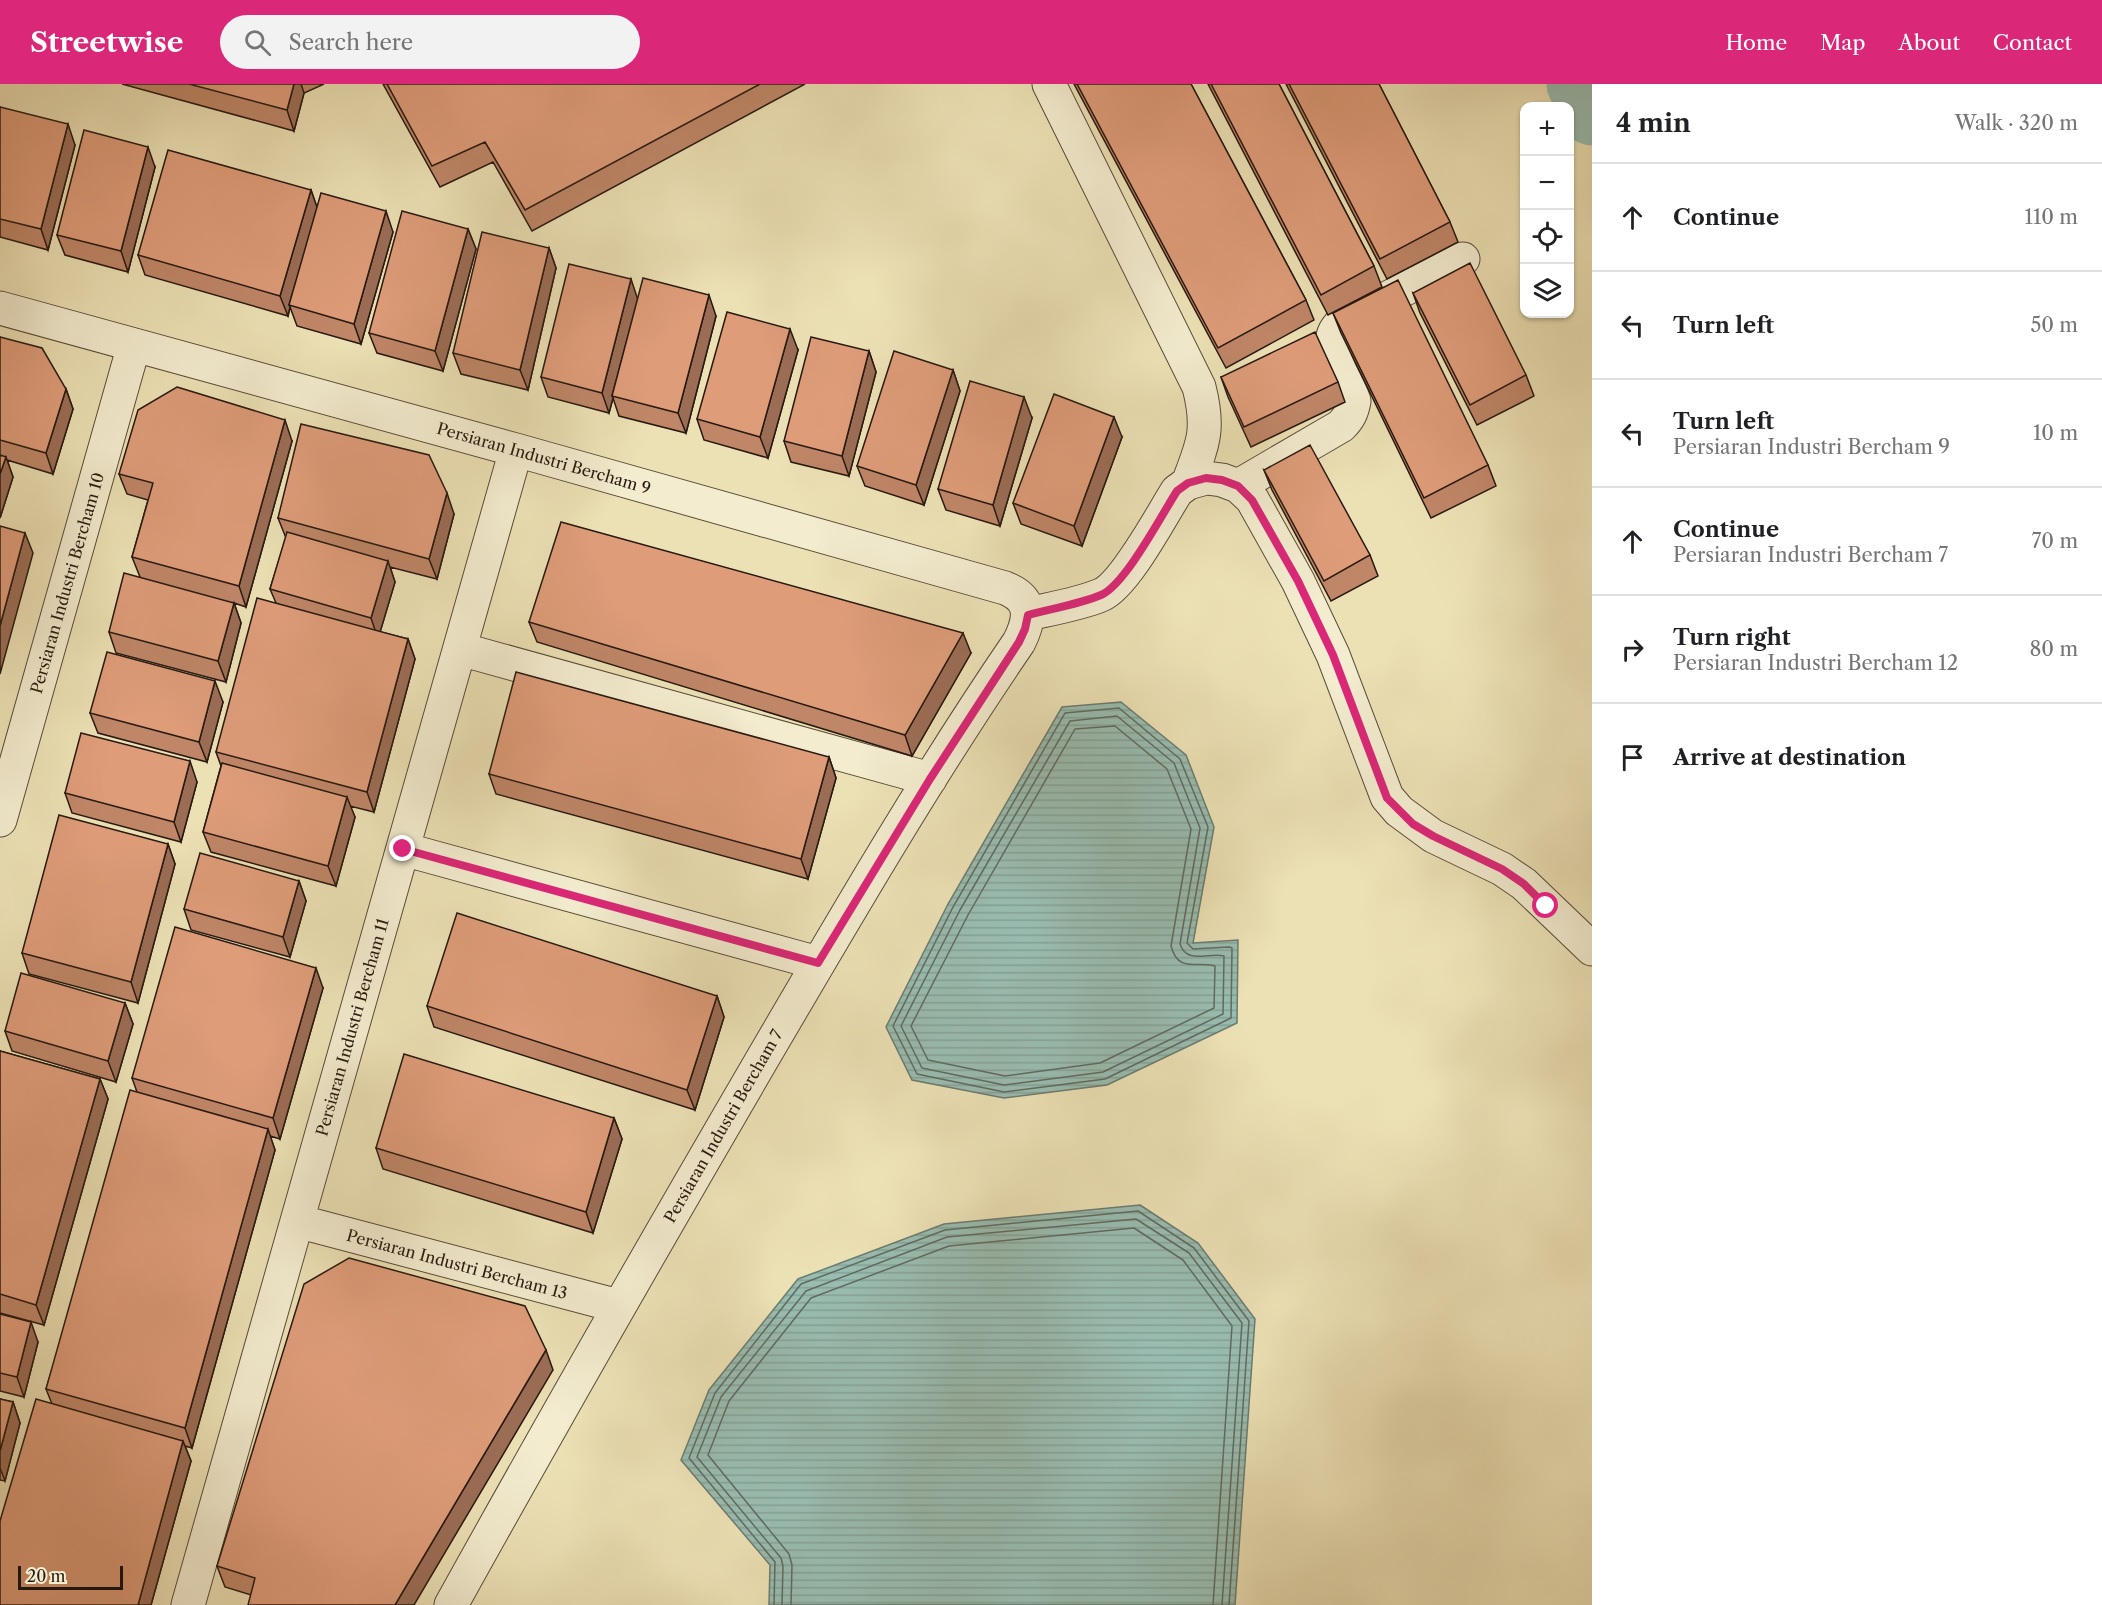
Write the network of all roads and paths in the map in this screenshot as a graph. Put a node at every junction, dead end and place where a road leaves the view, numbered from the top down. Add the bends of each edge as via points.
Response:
1 (1049, 84) edge
2 (1463, 259) dead end
3 (0, 308) edge
4 (134, 345) junction
5 (516, 450) junction
6 (1188, 483) junction
7 (1238, 486) junction
8 (1028, 615) junction
9 (460, 649) junction
10 (930, 779) junction
11 (0, 820) edge
12 (403, 849) junction
13 (1592, 949) edge
14 (818, 963) junction
15 (297, 1221) junction
16 (618, 1306) junction
17 (188, 1605) edge
18 (451, 1605) edge

1 - 6 street via 1199,387 1206,423 1204,442
2 - 7 street via 1337,326 1331,345 1354,401 1348,419
3 - 4 street, Persiaran Industri Bercham 9
4 - 5 street, Persiaran Industri Bercham 9
4 - 11 street, Persiaran Industri Bercham 10
5 - 8 street, Persiaran Industri Bercham 9 via 1005,588 1025,602
5 - 9 street, Persiaran Industri Bercham 11
6 - 7 street via 1206,478
6 - 8 street via 1177,491 1113,588 1101,595
7 - 13 street via 1252,500 1298,581 1333,655 1387,798 1413,824 1524,884
8 - 10 street, Persiaran Industri Bercham 7 via 1025,629 1009,657
9 - 10 street
9 - 12 street, Persiaran Industri Bercham 11
10 - 14 street, Persiaran Industri Bercham 7
12 - 14 street
12 - 15 street, Persiaran Industri Bercham 11
14 - 16 street, Persiaran Industri Bercham 7
15 - 16 street, Persiaran Industri Bercham 13
15 - 17 street, Persiaran Industri Bercham 11
16 - 18 street, Persiaran Industri Bercham 7

